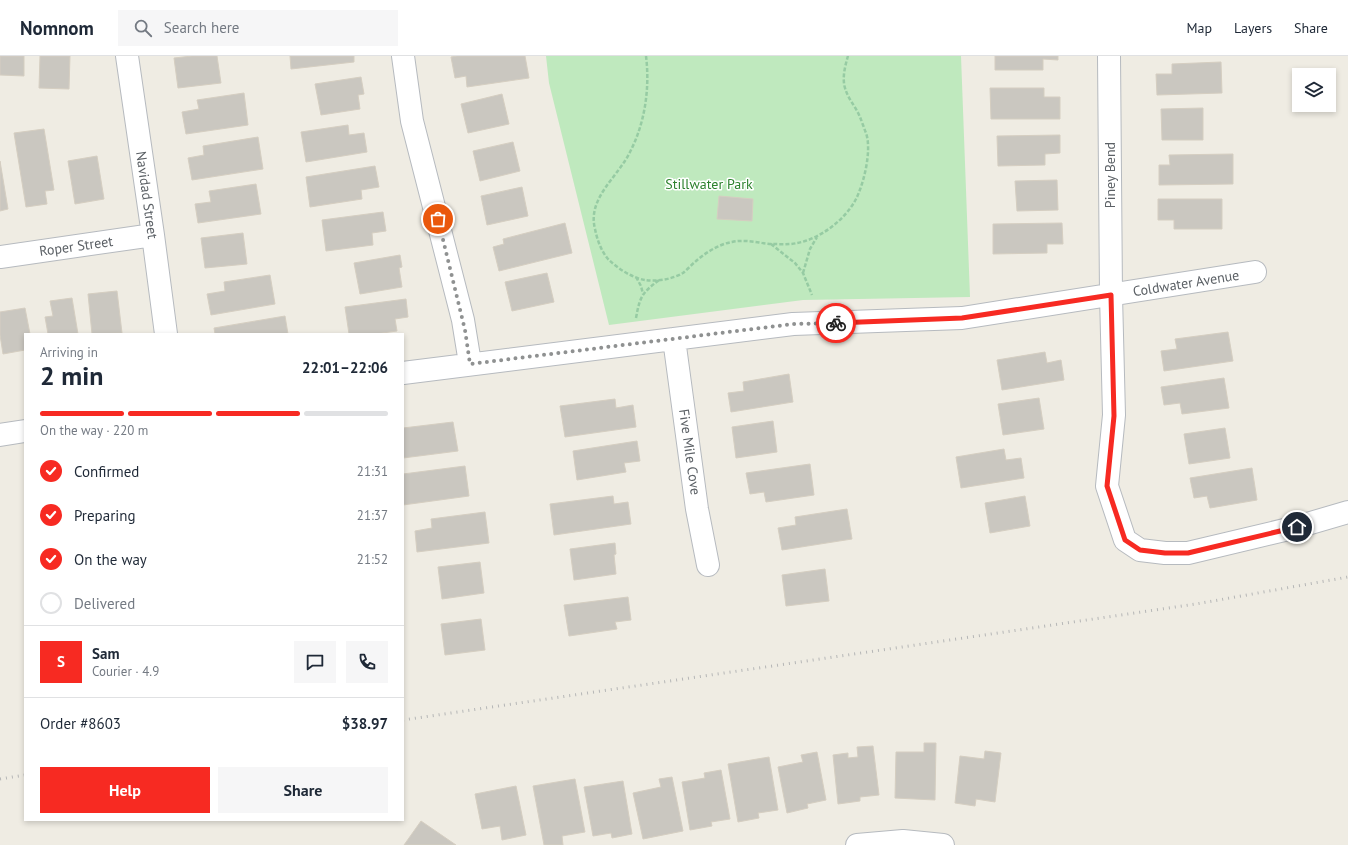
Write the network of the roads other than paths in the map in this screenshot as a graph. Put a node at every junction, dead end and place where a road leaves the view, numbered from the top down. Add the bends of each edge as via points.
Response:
1 (127, 56) edge
2 (403, 56) edge
3 (1109, 56) edge
4 (153, 235) junction
5 (0, 257) edge
6 (1255, 272) dead end
7 (1111, 295) junction
8 (166, 333) edge
9 (674, 339) junction
10 (470, 364) junction
11 (404, 373) edge
12 (0, 435) edge
13 (24, 436) edge
14 (1348, 512) edge
15 (708, 565) dead end
16 (857, 845) edge
17 (943, 845) edge

1 - 4 street, Navidad Street
2 - 10 street via 412,121 462,320
3 - 7 street, Piney Bend
4 - 5 street, Roper Street
4 - 8 street, Navidad Street
6 - 7 street, Coldwater Avenue
7 - 9 street, Coldwater Avenue via 962,318 793,324
7 - 14 street, Piney Bend via 1114,416 1107,486 1125,540 1140,550 1188,553
9 - 10 street, Coldwater Avenue
9 - 15 street, Five Mile Cove via 697,509
10 - 11 street, Coldwater Avenue
12 - 13 street
16 - 17 street via 903,841

